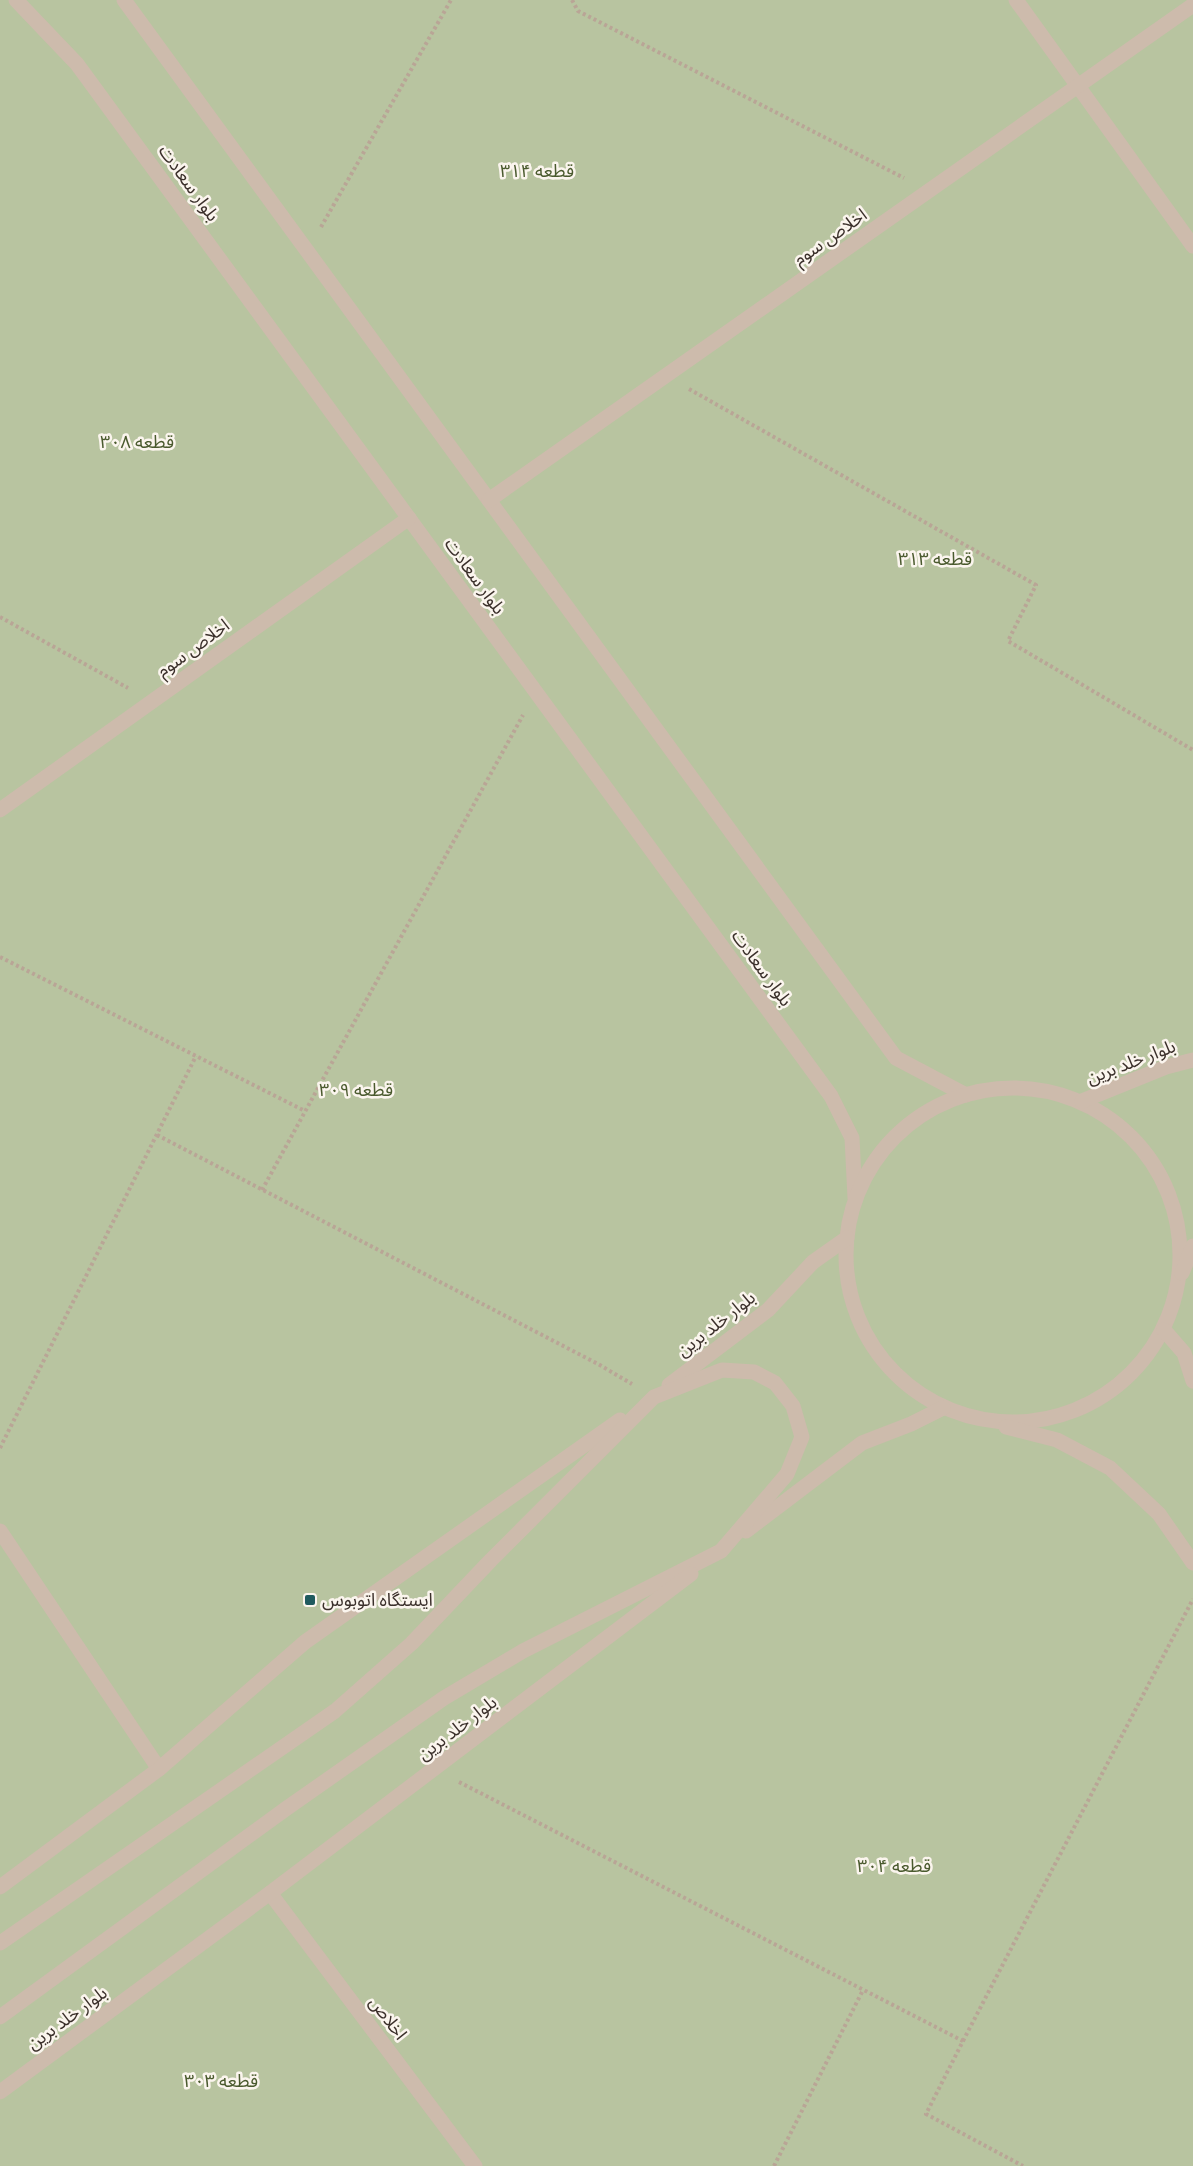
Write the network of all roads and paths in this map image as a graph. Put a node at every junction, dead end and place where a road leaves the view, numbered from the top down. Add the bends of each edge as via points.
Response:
1 (16, 0) edge
2 (124, 0) edge
3 (451, 0) edge
4 (572, 0) edge
5 (1016, 0) edge
6 (1193, 5) edge
7 (1078, 86) junction
8 (929, 191) junction
9 (1193, 246) edge
10 (307, 251) junction
11 (665, 375) junction
12 (489, 500) junction
13 (409, 518) junction
14 (0, 618) edge
15 (532, 686) junction
16 (152, 702) junction
17 (1193, 750) edge
18 (0, 810) edge
19 (0, 957) edge
20 (196, 1056) junction
21 (1193, 1060) edge
22 (966, 1095) junction
23 (1082, 1101) junction
24 (305, 1111) junction
25 (157, 1135) junction
26 (262, 1190) junction
27 (855, 1198) junction
28 (847, 1238) junction
29 (1193, 1246) edge
30 (1179, 1278) junction
31 (1164, 1330) junction
32 (1193, 1381) edge
33 (654, 1397) junction
34 (943, 1408) junction
35 (982, 1420) junction
36 (0, 1448) edge
37 (0, 1531) edge
38 (721, 1551) junction
39 (1193, 1563) edge
40 (1193, 1599) edge
41 (434, 1769) junction
42 (159, 1770) junction
43 (0, 1887) edge
44 (270, 1893) junction
45 (0, 1943) edge
46 (864, 1990) junction
47 (0, 2017) edge
48 (963, 2041) junction
49 (0, 2092) edge
50 (475, 2166) edge
51 (774, 2166) edge
52 (1023, 2166) edge

1 - 13 street, بلوار سعادت via 77,64
2 - 10 street
3 - 10 path
4 - 8 path via 578,11
5 - 7 street
6 - 7 street, اخلاص سوم
7 - 8 street, اخلاص سوم
7 - 9 street
8 - 11 street, اخلاص سوم
10 - 12 street
11 - 12 street, اخلاص سوم
11 - 17 path via 1035,585 1008,641
12 - 22 street via 896,1058
13 - 15 street, بلوار سعادت
13 - 16 street, اخلاص سوم
14 - 16 path
15 - 24 path via 528,707
15 - 27 street, بلوار سعادت via 831,1096 852,1138
16 - 18 street, اخلاص سوم
19 - 20 path
20 - 24 path
20 - 25 path
21 - 23 street, بلوار خلد برین
22 - 23 street via 986,1088 1031,1087
22 - 27 street via 943,1102 906,1125 876,1158
23 - 30 street via 1127,1131 1161,1173 1179,1224
24 - 26 path
25 - 26 path
25 - 36 path
26 - 33 path via 598,1364
27 - 28 street
28 - 33 street, بلوار خلد برین via 813,1262 768,1310
28 - 34 street via 848,1280 859,1320 879,1356 908,1386
29 - 30 street
30 - 31 street
31 - 32 street via 1184,1353
31 - 35 street via 1132,1374 1089,1406 1036,1422
33 - 38 street via 722,1370 754,1372 775,1383 793,1406 802,1437 788,1474
33 - 42 street, بلوار خلد برین via 305,1642
33 - 45 street via 412,1643 335,1711
34 - 35 street
34 - 38 street, بلوار خلد برین via 862,1443
35 - 39 street via 1057,1440 1110,1468 1159,1514
37 - 42 street
38 - 41 street, بلوار خلد برین
38 - 47 street via 524,1651 444,1698
40 - 48 path
41 - 44 street, بلوار خلد برین
41 - 46 path
42 - 43 street, بلوار خلد برین
44 - 49 street, بلوار خلد برین
44 - 50 street, اخلاص
46 - 48 path
46 - 51 path
48 - 52 path via 926,2114

